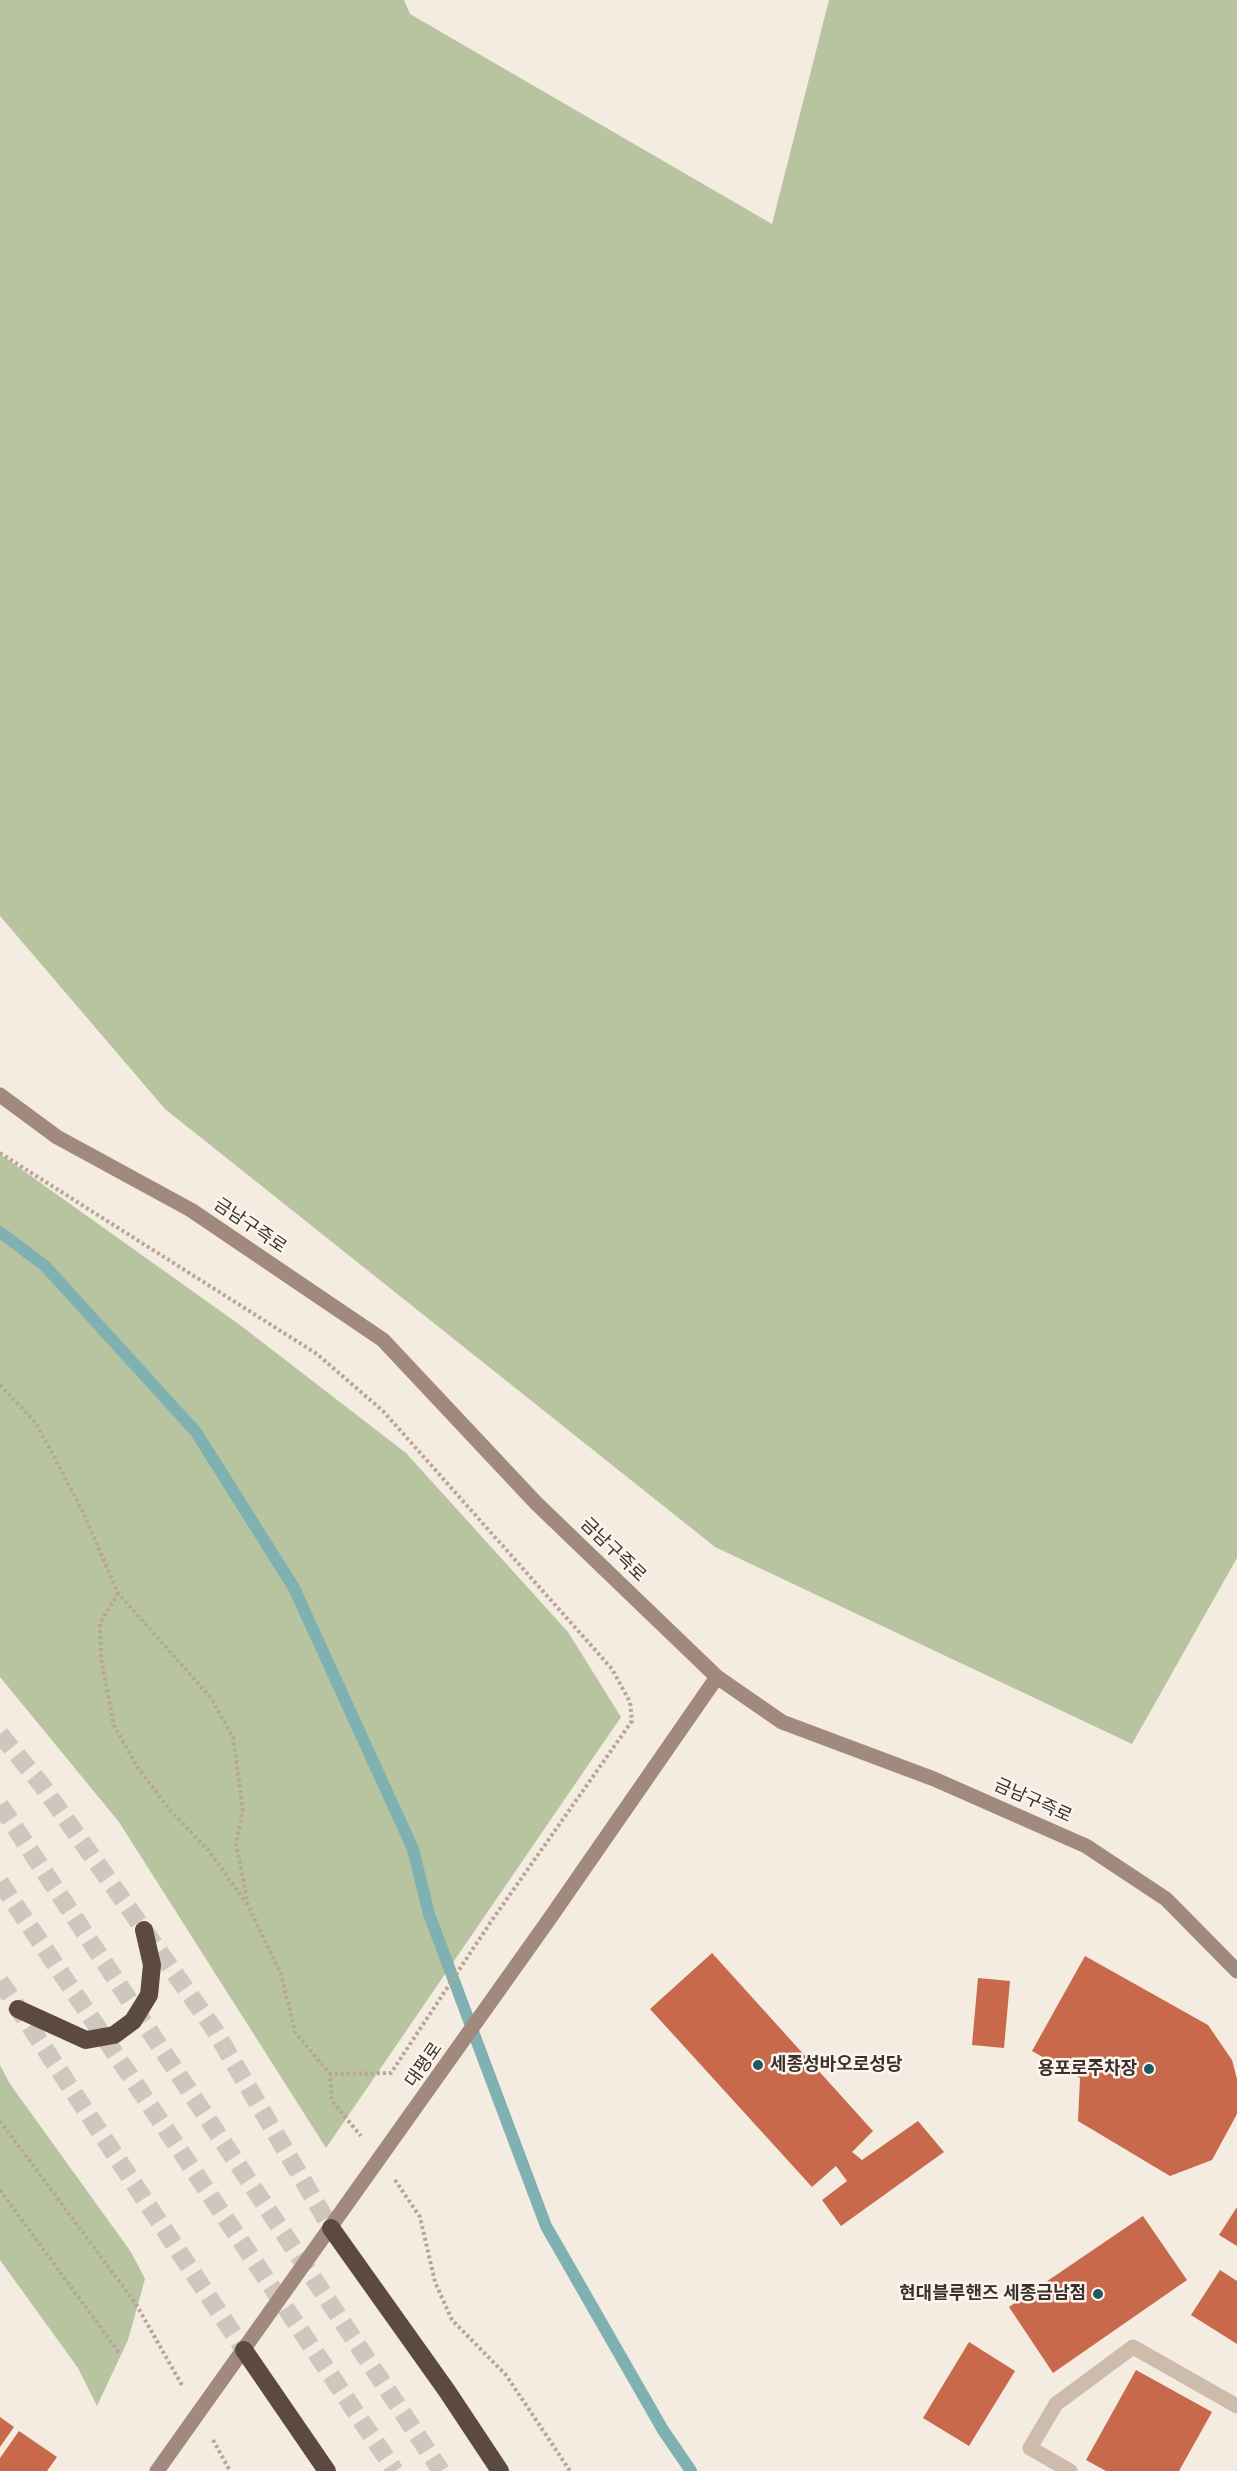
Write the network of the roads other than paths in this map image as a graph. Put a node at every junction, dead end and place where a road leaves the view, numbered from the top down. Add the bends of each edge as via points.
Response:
1 (0, 1095) edge
2 (717, 1677) junction
3 (144, 1930) dead end
4 (1237, 1971) edge
5 (18, 2009) dead end
6 (331, 2228) junction
7 (244, 2350) junction
8 (1237, 2406) edge
9 (157, 2471) edge
10 (327, 2471) edge
11 (500, 2471) edge
12 (1070, 2471) edge

1 - 2 main road, 금남구즉로 via 57,1137 191,1210 383,1340 536,1503
2 - 4 main road, 금남구즉로 via 782,1722 934,1779 1086,1846 1166,1899
2 - 6 main road, 대평로
3 - 5 highway via 152,1965 149,1995 133,2022 114,2035 86,2040
6 - 7 main road, 대평로
6 - 11 highway
7 - 9 main road, 대평로
7 - 10 highway
8 - 12 lane via 1133,2347 1056,2404 1030,2448

